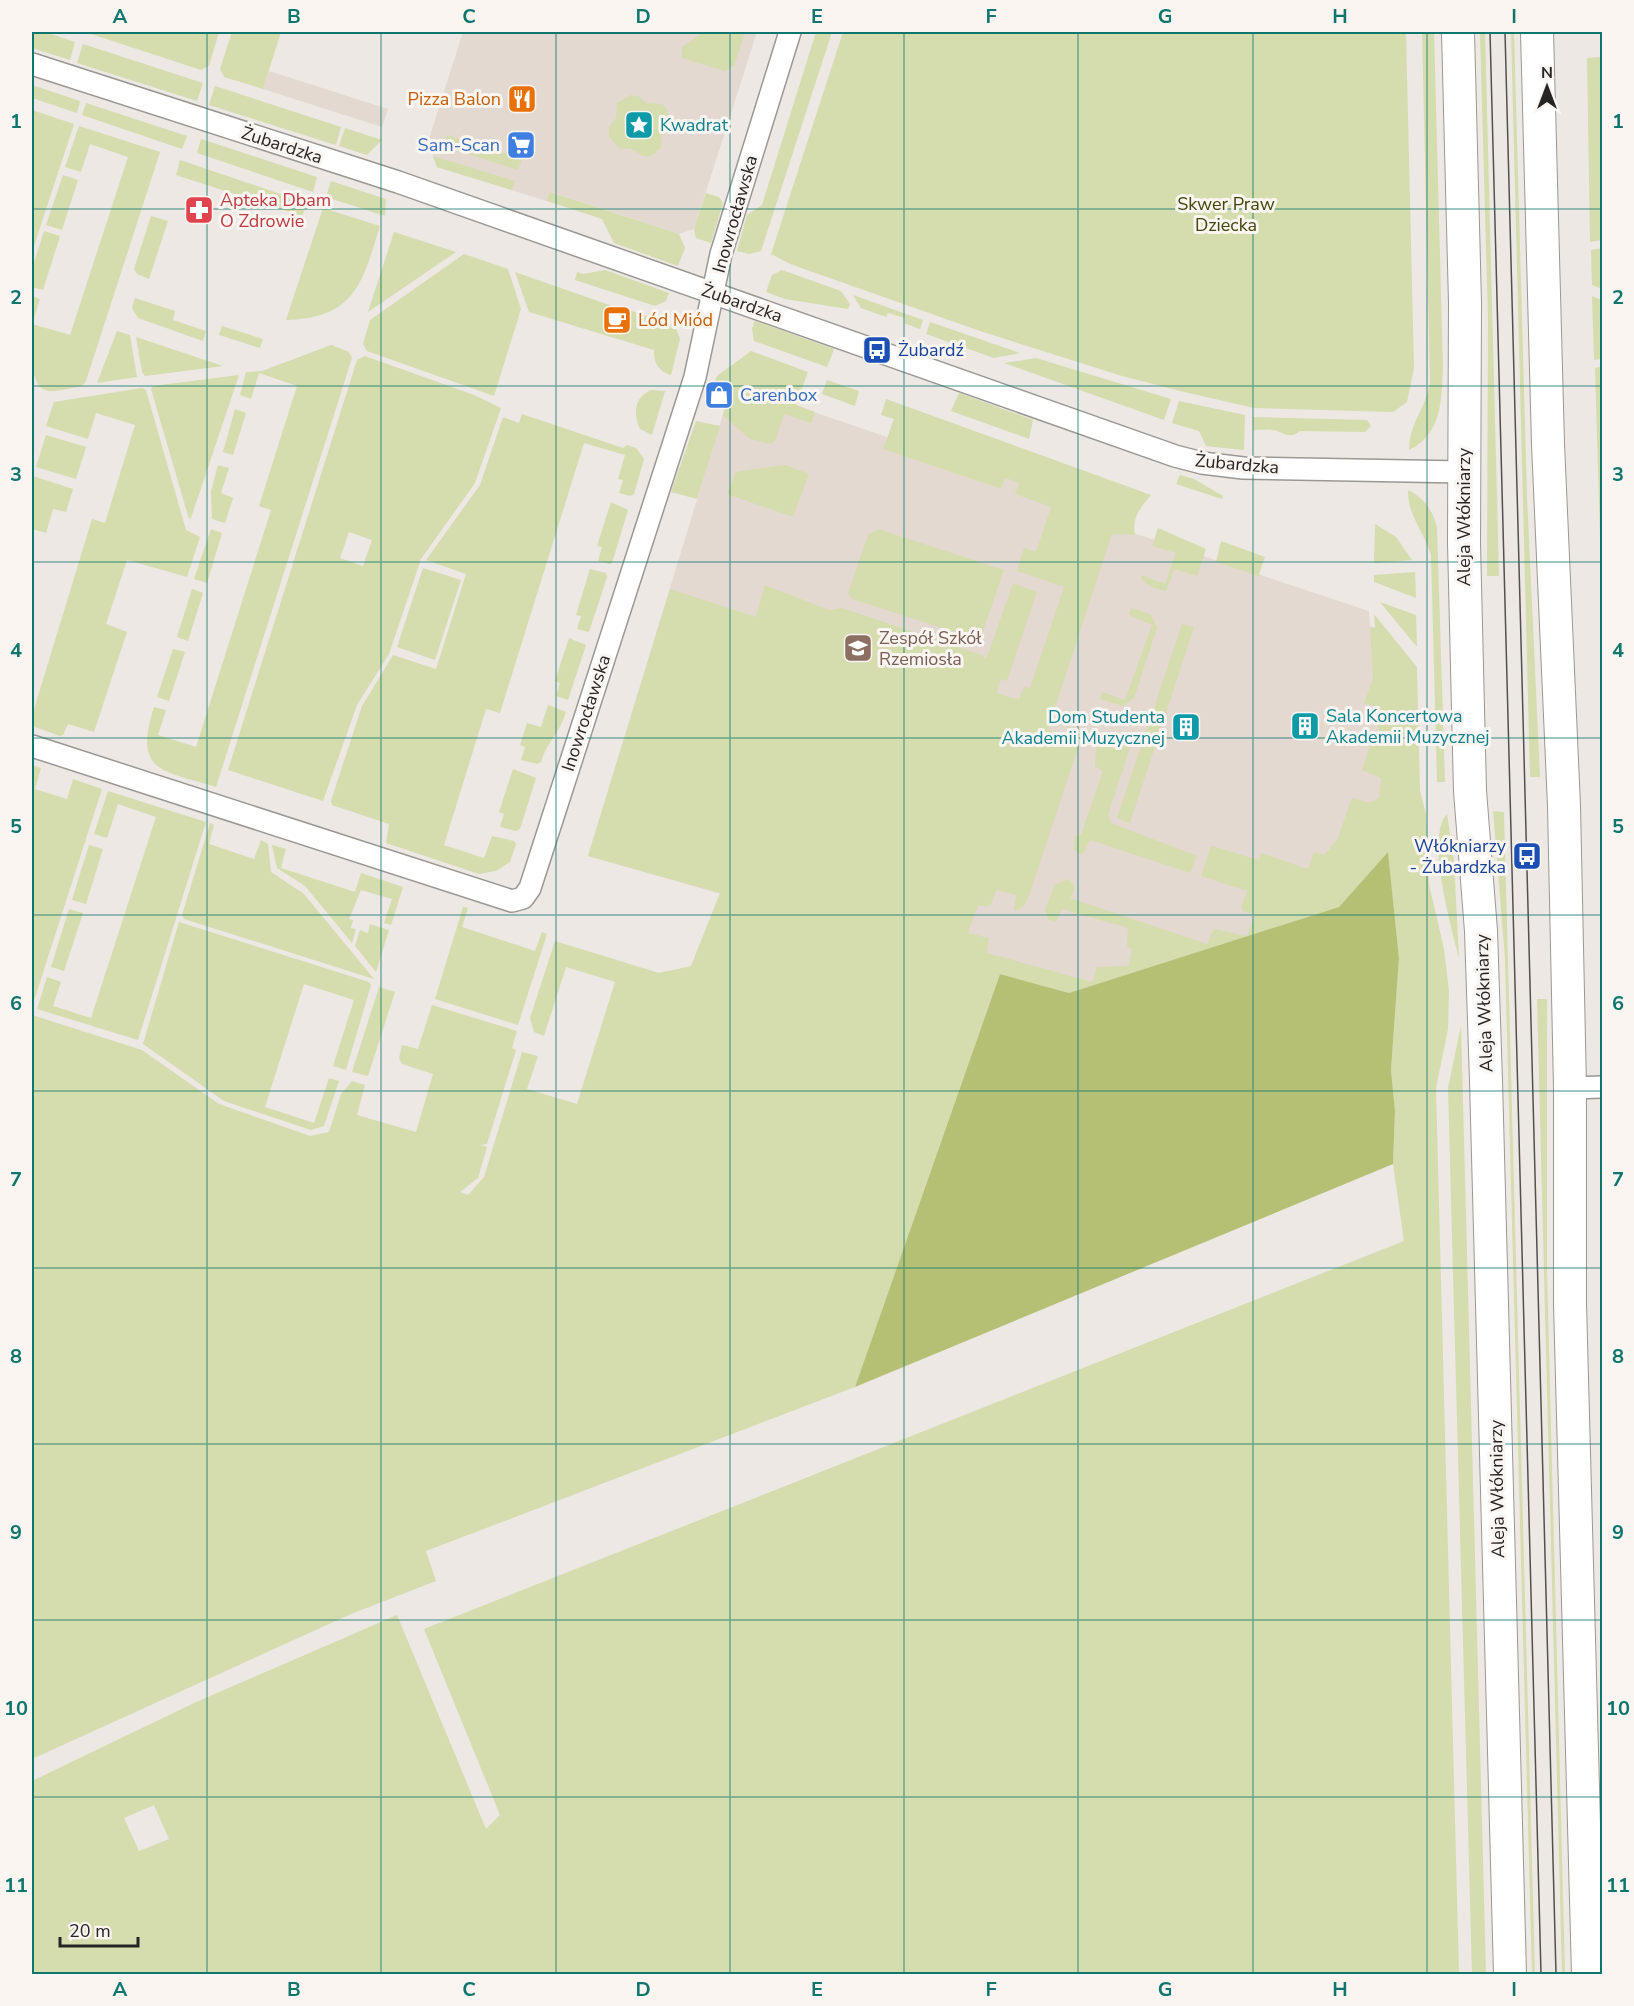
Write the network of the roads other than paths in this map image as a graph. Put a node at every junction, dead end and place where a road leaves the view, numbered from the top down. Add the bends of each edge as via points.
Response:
1 (790, 32) edge
2 (1458, 32) edge
3 (1537, 32) edge
4 (32, 64) edge
5 (713, 293) junction
6 (1463, 472) junction
7 (32, 746) edge
8 (1602, 1087) edge
9 (1570, 1088) junction
10 (1510, 1974) edge
11 (1588, 1974) edge

1 - 5 street, Inowrocławska via 721,255
2 - 6 main road, Aleja Włókniarzy via 1465,303
3 - 9 main road
4 - 5 street, Żubardzka via 398,182
5 - 6 street, Żubardzka via 1202,463 1243,468
5 - 7 street, Inowrocławska via 692,385 530,888 523,898 512,901 440,880
6 - 10 main road, Aleja Włókniarzy via 1470,791 1481,931 1486,1081
8 - 9 street
9 - 11 main road via 1570,1304

